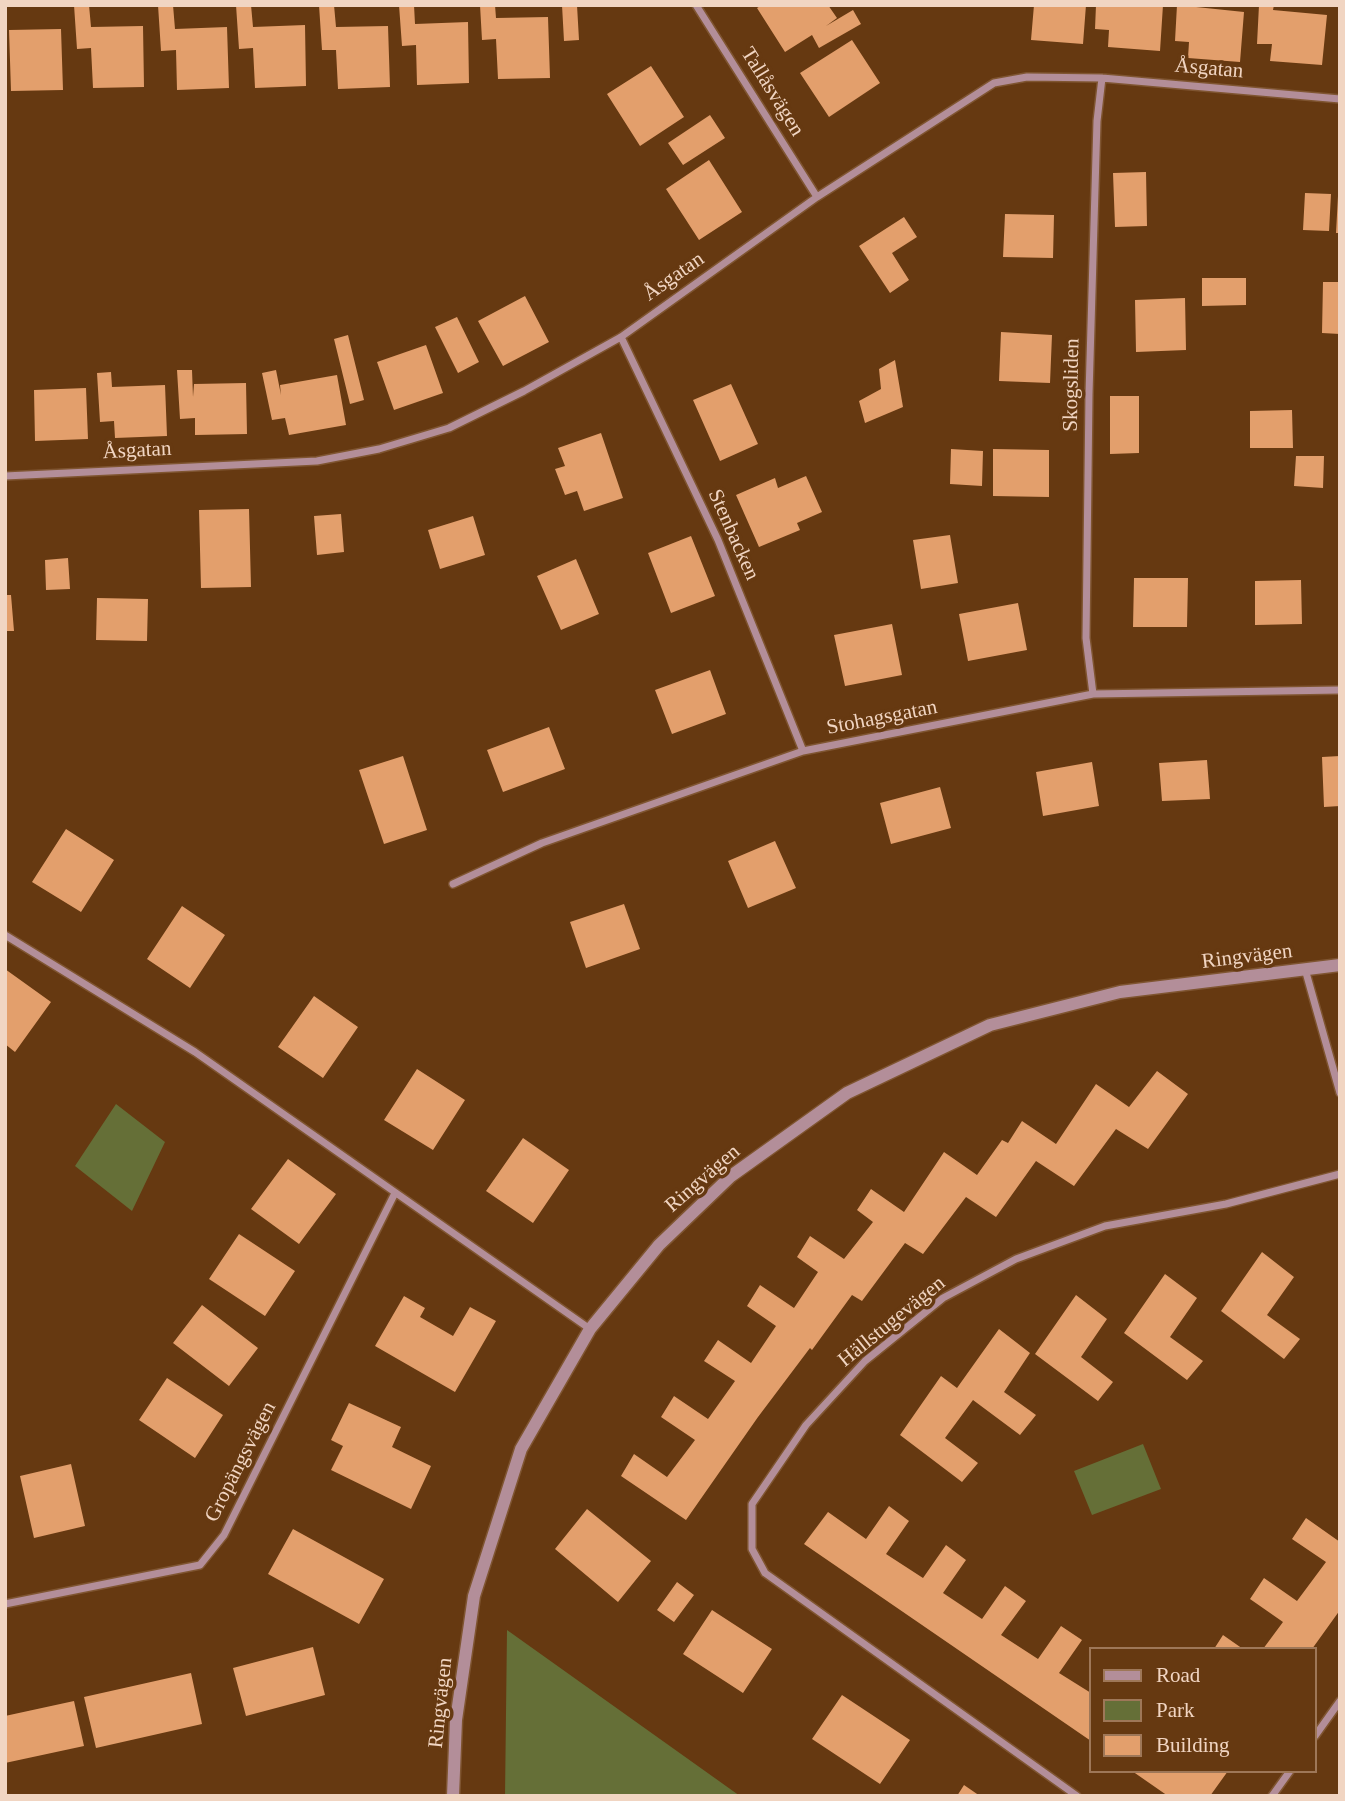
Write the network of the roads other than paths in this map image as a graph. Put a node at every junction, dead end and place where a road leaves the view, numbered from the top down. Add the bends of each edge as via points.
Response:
1 (696, 5) edge
2 (1102, 78) junction
3 (1340, 99) edge
4 (817, 197) junction
5 (621, 337) junction
6 (5, 476) edge
7 (1340, 690) edge
8 (1093, 694) junction
9 (803, 751) junction
10 (453, 884) dead end
11 (5, 935) edge
12 (1340, 965) edge
13 (1306, 969) junction
14 (1340, 1093) edge
15 (1340, 1174) edge
16 (396, 1193) junction
17 (590, 1329) junction
18 (5, 1604) edge
19 (1340, 1701) edge
20 (1317, 1733) edge
21 (1289, 1773) edge
22 (453, 1796) edge
23 (1077, 1796) edge
24 (1272, 1796) edge

1 - 4 street, Tallåsvägen
2 - 3 street, Åsgatan
2 - 4 street, Åsgatan via 1027,77 994,83
2 - 8 street, Skogsliden via 1088,394 1086,638
4 - 5 street, Åsgatan
5 - 6 street, Åsgatan via 449,428 379,449 317,461
5 - 9 street, Stenbacken via 718,540
7 - 8 street, Stohagsgatan
8 - 9 street, Stohagsgatan
9 - 10 street, Stohagsgatan via 542,843
11 - 16 street via 195,1052
12 - 13 street, Ringvägen
13 - 14 street
13 - 17 street, Ringvägen via 1120,992 990,1025 847,1093 731,1176 659,1245
15 - 23 street, Hällstugevägen via 1226,1204 1105,1226 1016,1259 943,1298 865,1361 806,1425 752,1504 752,1549 765,1573
16 - 17 street
16 - 18 street, Gropängsvägen via 224,1535 200,1565
17 - 22 street, Ringvägen via 520,1449 474,1596 456,1720
19 - 20 street
21 - 24 street

